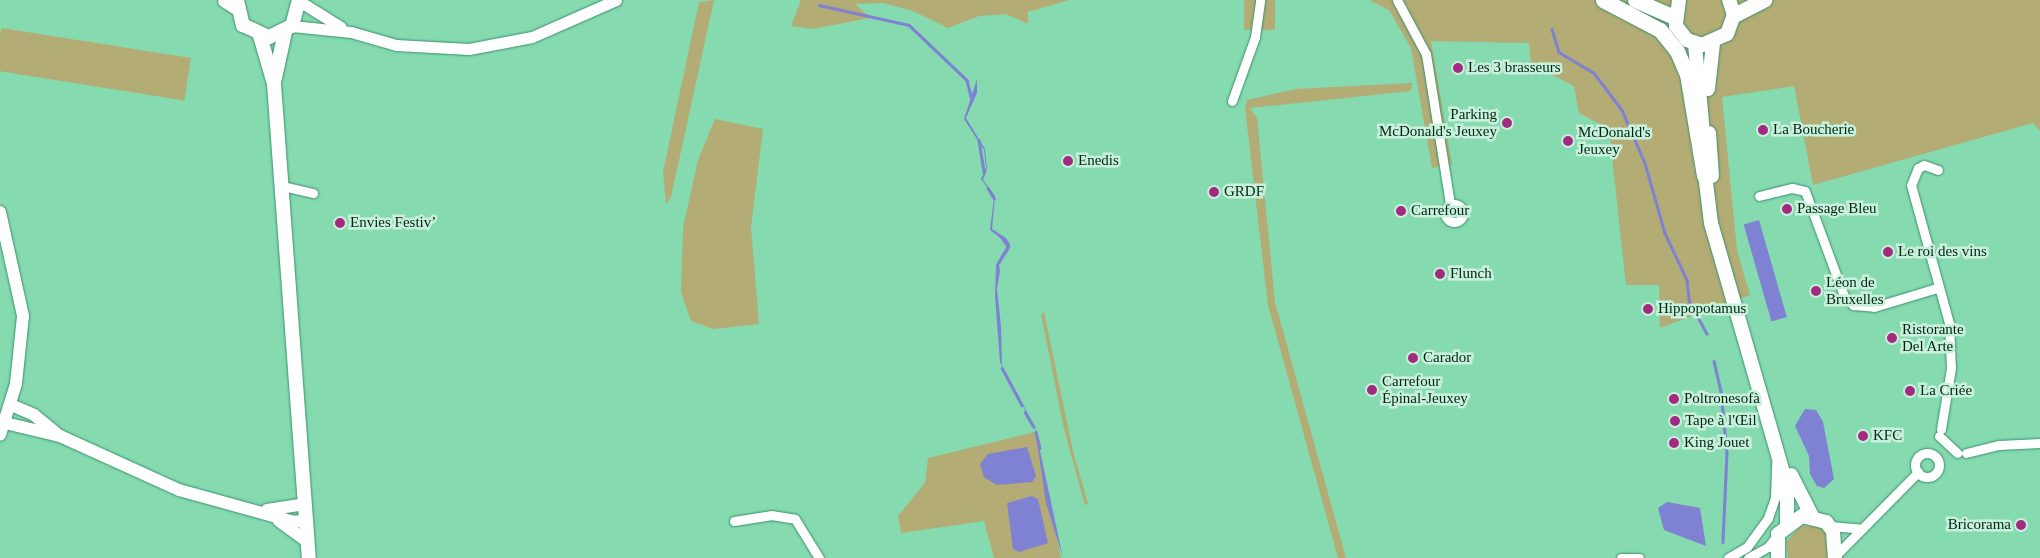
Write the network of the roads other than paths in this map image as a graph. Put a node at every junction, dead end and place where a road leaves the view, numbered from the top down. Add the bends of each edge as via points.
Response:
1 (299, 0) edge
2 (616, 0) edge
3 (1260, 0) edge
4 (1397, 0) edge
5 (1603, 0) edge
6 (1635, 0) edge
7 (1679, 0) edge
8 (1729, 0) edge
9 (1764, 0) edge
10 (233, 2) edge
11 (1734, 15) junction
12 (1674, 16) junction
13 (289, 29) junction
14 (351, 32) junction
15 (260, 36) junction
16 (1696, 44) junction
17 (1713, 44) junction
18 (274, 84) junction
19 (1232, 101) dead end
20 (1938, 170) dead end
21 (1704, 176) junction
22 (282, 186) junction
23 (313, 192) dead end
24 (1759, 196) dead end
25 (1450, 204) dead end
26 (0, 212) edge
27 (1937, 288) junction
28 (11, 405) junction
29 (1764, 414) junction
30 (2, 429) edge
31 (60, 436) junction
32 (2040, 443) edge
33 (1918, 472) dead end
34 (305, 504) junction
35 (262, 510) junction
36 (1812, 516) junction
37 (306, 520) junction
38 (734, 521) dead end
39 (1830, 526) junction
40 (1783, 528) junction
41 (1862, 529) junction
42 (308, 542) junction
43 (1835, 557) edge
44 (309, 558) edge
45 (819, 558) edge
46 (1621, 558) edge
47 (1639, 558) edge
48 (1728, 558) edge
49 (1748, 558) edge
50 (1778, 558) edge

1 - 13 main road
1 - 14 street
2 - 14 street via 532,37 469,49 396,45
3 - 19 street via 1255,36
4 - 25 street via 1426,54
5 - 21 highway via 1660,30 1677,51 1687,74
6 - 12 highway
7 - 12 main road
8 - 11 main road
9 - 11 highway
10 - 15 main road via 243,25
11 - 17 main road via 1727,34
12 - 16 main road via 1680,34
13 - 14 street
13 - 15 main road
13 - 18 main road
15 - 18 main road
16 - 17 main road
16 - 21 main road
17 - 36 main road via 1709,132 1721,225 1782,452
18 - 22 main road
20 - 27 street via 1924,165 1918,168 1911,185
21 - 29 main road via 1712,223
22 - 23 street
22 - 34 main road
24 - 27 street via 1792,188 1805,191 1844,296 1853,305 1874,307
26 - 28 main road via 23,316
27 - 32 street via 1944,294 1951,338 1947,403 1940,433 1962,453 1999,444
28 - 30 main road
28 - 31 main road via 34,415
29 - 40 main road via 1787,486
29 - 48 street via 1776,460 1775,498 1759,534
30 - 31 main road
31 - 35 main road via 179,490
33 - 41 street
34 - 35 main road
34 - 37 main road
35 - 37 main road via 294,522
35 - 42 main road
36 - 39 main road
36 - 40 main road
37 - 42 main road
38 - 45 street via 771,515 795,519
39 - 41 street
39 - 43 main road via 1836,538
40 - 49 street via 1768,547
40 - 50 main road
41 - 43 street
42 - 44 main road
46 - 47 street

